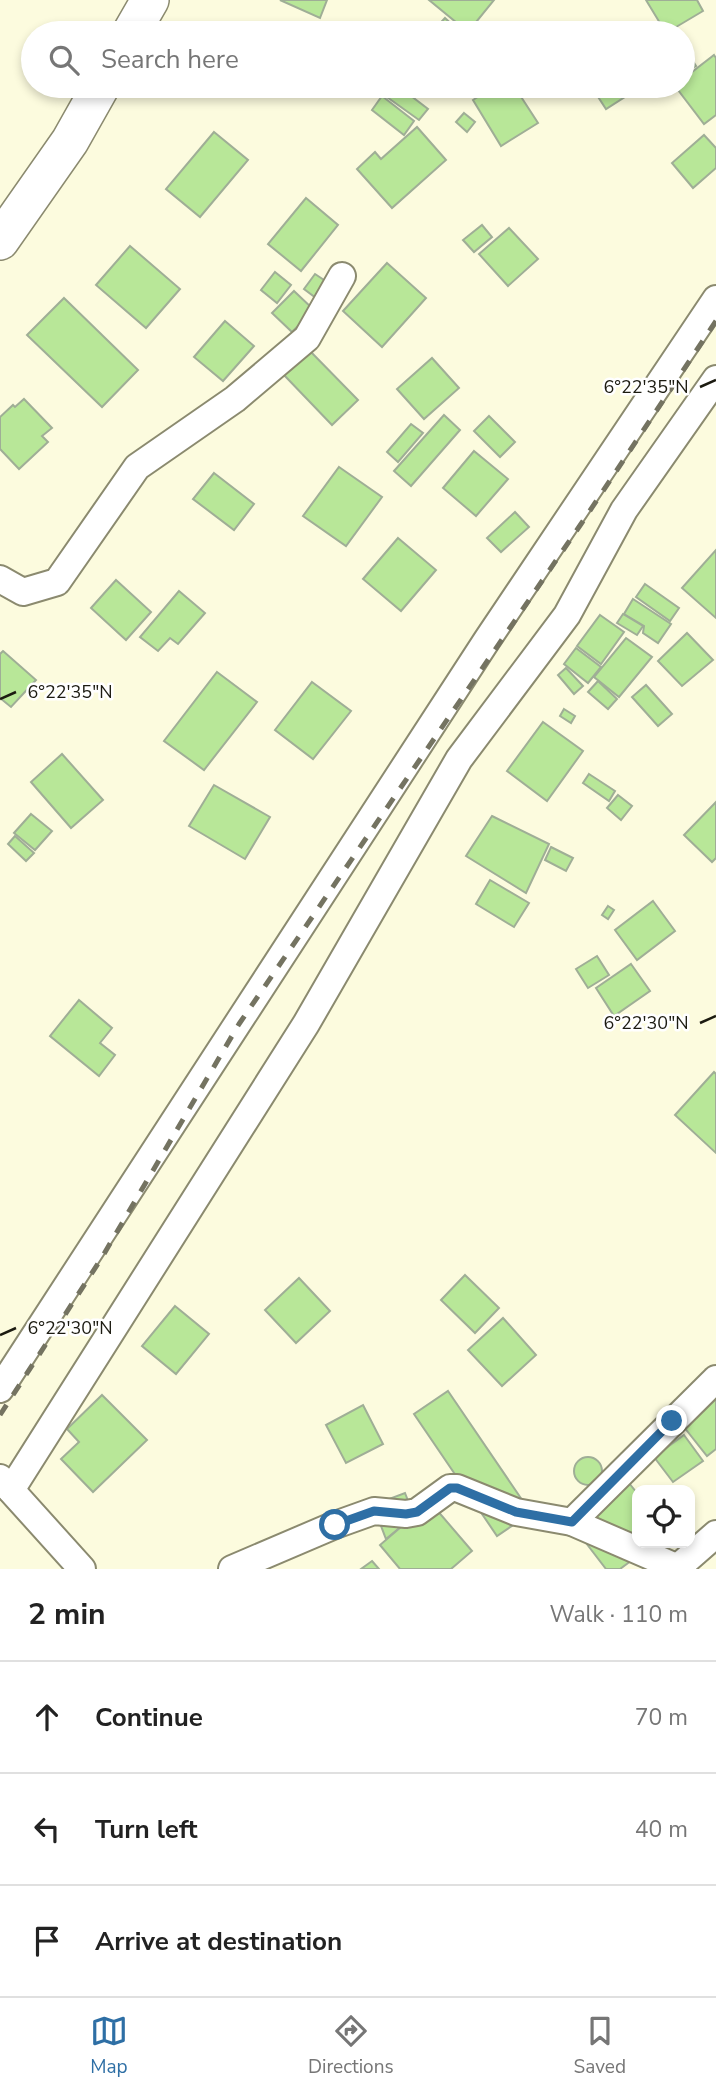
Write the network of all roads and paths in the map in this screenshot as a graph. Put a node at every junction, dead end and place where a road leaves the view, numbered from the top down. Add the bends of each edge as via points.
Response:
1 (150, 0) edge
2 (138, 21) edge
3 (94, 98) edge
4 (0, 241) edge
5 (342, 276) dead end
6 (716, 299) edge
7 (716, 379) edge
8 (0, 579) edge
9 (716, 1379) edge
10 (0, 1389) edge
11 (5, 1484) edge
12 (572, 1522) junction
13 (716, 1534) edge
14 (82, 1569) edge
15 (232, 1569) edge
16 (677, 1569) edge

1 - 2 main road
3 - 4 main road
5 - 8 street via 307,338 234,399 137,467 57,582 23,592
6 - 10 street via 486,640
7 - 11 street via 624,510 567,615 460,759 306,1024
9 - 12 street
11 - 14 street
12 - 15 street via 516,1512 450,1488 417,1512 374,1511
12 - 16 street
13 - 16 street

